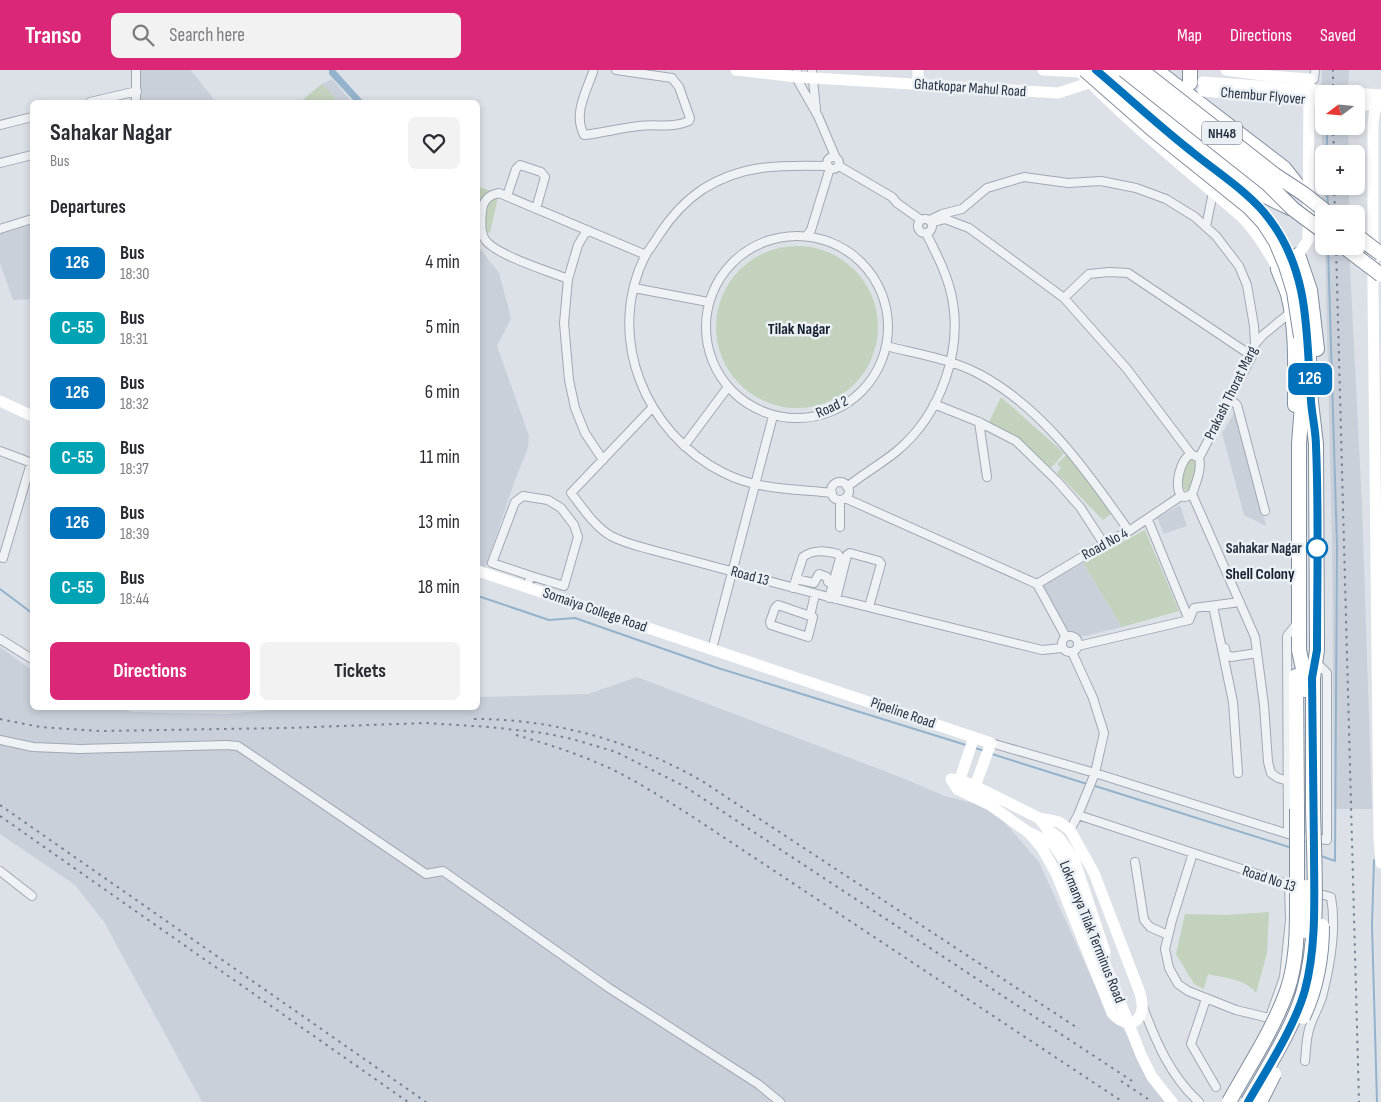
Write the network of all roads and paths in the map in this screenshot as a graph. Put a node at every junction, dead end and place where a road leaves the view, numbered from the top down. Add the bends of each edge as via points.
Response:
1 (136, 70) edge
2 (594, 70) edge
3 (616, 70) edge
4 (736, 70) edge
5 (918, 70) edge
6 (1043, 70) edge
7 (1141, 70) edge
8 (1226, 70) edge
9 (1160, 71) edge
10 (797, 73) edge
11 (1082, 73) edge
12 (1112, 73) edge
13 (1270, 73) edge
14 (812, 74) edge
15 (1312, 74) edge
16 (918, 84) junction
17 (1191, 86) edge
18 (137, 91) junction
19 (1381, 95) edge
20 (99, 100) edge
21 (136, 100) edge
22 (1315, 100) edge
23 (1365, 105) edge
24 (1379, 107) edge
25 (818, 116) junction
26 (30, 117) edge
27 (0, 124) edge
28 (30, 156) edge
29 (835, 156) junction
30 (0, 163) edge
31 (839, 166) junction
32 (829, 167) junction
33 (1213, 192) junction
34 (1304, 194) junction
35 (506, 196) junction
36 (1318, 205) edge
37 (536, 209) junction
38 (1293, 209) junction
39 (920, 220) junction
40 (30, 221) edge
41 (931, 222) junction
42 (1315, 225) edge
43 (1206, 227) junction
44 (0, 229) edge
45 (587, 230) junction
46 (926, 233) junction
47 (808, 234) junction
48 (1377, 235) edge
49 (1365, 242) edge
50 (1381, 254) edge
51 (646, 255) junction
52 (1298, 255) junction
53 (1355, 255) edge
54 (1278, 269) junction
55 (1381, 275) edge
56 (568, 279) junction
57 (634, 288) junction
58 (1377, 291) edge
59 (1064, 298) junction
60 (708, 302) junction
61 (1291, 312) junction
62 (1304, 336) junction
63 (1255, 344) junction
64 (886, 346) junction
65 (1252, 356) junction
66 (950, 362) junction
67 (728, 387) junction
68 (1230, 399) junction
69 (0, 401) edge
70 (934, 404) junction
71 (652, 408) junction
72 (30, 415) edge
73 (773, 416) junction
74 (979, 422) junction
75 (1299, 444) junction
76 (1316, 444) junction
77 (684, 446) junction
78 (0, 451) edge
79 (1195, 456) junction
80 (603, 460) junction
81 (30, 462) edge
82 (1378, 462) edge
83 (30, 470) edge
84 (987, 477) dead end
85 (755, 484) junction
86 (832, 494) junction
87 (845, 494) junction
88 (1192, 494) junction
89 (1181, 496) junction
90 (1378, 502) edge
91 (1265, 511) dead end
92 (1148, 520) junction
93 (840, 527) dead end
94 (1129, 531) junction
95 (1104, 544) junction
96 (3, 558) dead end
97 (486, 569) edge
98 (733, 571) junction
99 (531, 576) junction
100 (796, 579) junction
101 (833, 584) junction
102 (1038, 584) junction
103 (564, 586) junction
104 (526, 587) junction
105 (793, 588) junction
106 (815, 594) junction
107 (833, 598) junction
108 (560, 599) junction
109 (1240, 602) junction
110 (1214, 605) junction
111 (869, 607) junction
112 (810, 616) junction
113 (1189, 620) junction
114 (1299, 621) junction
115 (1066, 637) junction
116 (0, 639) edge
117 (1062, 648) junction
118 (712, 649) junction
119 (1075, 649) junction
120 (1317, 650) junction
121 (1257, 653) junction
122 (30, 658) edge
123 (1320, 666) junction
124 (1380, 727) edge
125 (0, 740) edge
126 (972, 745) junction
127 (988, 750) junction
128 (1238, 773) dead end
129 (1095, 775) junction
130 (1288, 781) junction
131 (956, 783) junction
132 (975, 786) junction
133 (1380, 795) edge
134 (1309, 808) junction
135 (1078, 815) junction
136 (1380, 816) edge
137 (1039, 818) junction
138 (1070, 830) junction
139 (1028, 832) junction
140 (1288, 834) junction
141 (1380, 838) edge
142 (1192, 854) junction
143 (1136, 862) dead end
144 (1381, 863) edge
145 (0, 871) edge
146 (1288, 885) junction
147 (32, 896) dead end
148 (1168, 935) junction
149 (1206, 999) junction
150 (1143, 1007) junction
151 (1269, 1018) junction
152 (1305, 1061) dead end
153 (1216, 1087) dead end
154 (1231, 1100) edge
155 (780, 1102) edge
156 (1172, 1102) edge
157 (1178, 1102) edge
158 (1199, 1102) edge
159 (1248, 1102) edge
160 (1260, 1102) edge

1 - 18 street
2 - 3 street via 580,110 580,127 584,134 689,121 679,88 672,78
4 - 10 street, Ghatkopar Mahul Road
5 - 16 street
6 - 11 street, Ghatkopar Mahul Road
7 - 34 highway, NH48, bridge
8 - 13 street
9 - 17 highway
10 - 14 street, Ghatkopar Mahul Road
10 - 25 street
11 - 12 street, Ghatkopar Mahul Road
11 - 12 street, Ghatkopar Mahul Road
11 - 12 street
11 - 16 street, Ghatkopar Mahul Road via 1058,93
11 - 33 street
11 - 62 highway, bridge via 1249,207 1264,223 1286,266
12 - 17 street, Ghatkopar Mahul Road
12 - 38 highway, NH48, bridge via 1268,184
12 - 38 highway via 1263,195
12 - 62 highway via 1157,124 1270,218 1283,238 1302,290
13 - 15 street
14 - 16 street, Ghatkopar Mahul Road
14 - 25 street
15 - 52 street via 1308,240
17 - 19 street, Chembur Flyover, bridge
17 - 22 street, Chembur Flyover, bridge
17 - 34 highway via 1284,168
18 - 20 street
18 - 21 street
19 - 24 street
23 - 24 street, bridge
24 - 48 street via 1373,124
25 - 29 street
26 - 27 street
28 - 30 street
29 - 31 street via 840,160
29 - 32 street via 829,158
31 - 32 street
31 - 39 street via 892,197
32 - 47 street
32 - 51 street via 787,165 743,170 703,190 670,218
33 - 43 street
33 - 54 street via 1254,230
34 - 36 highway, NH48, bridge
35 - 37 street
35 - 37 street via 520,166 541,172 545,177
35 - 56 street via 492,194 483,205 482,233 485,241 499,251
37 - 45 street
38 - 42 highway, NH48, bridge
39 - 41 street via 925,218
39 - 46 street via 918,229
40 - 44 street
41 - 43 street via 942,214 962,209 987,188 1024,177 1068,183 1101,182 1136,188 1166,199
41 - 46 street via 932,229
41 - 59 street via 945,219 969,228
43 - 63 street via 1239,266 1247,285
45 - 51 street
45 - 56 street via 578,246
46 - 66 street via 941,261 951,294 954,328
47 - 60 street, Road 2 via 759,243 737,257 719,278
47 - 64 street, Road 2 via 839,246 863,264 879,289 887,317
48 - 58 street
49 - 50 highway, bridge
51 - 57 street
52 - 54 highway
52 - 76 highway via 1310,290 1317,336 1320,422
53 - 55 highway, bridge
54 - 61 highway
56 - 80 street via 564,322 569,380 585,432
57 - 60 street
57 - 71 street via 630,318 632,350 639,380
58 - 82 street
59 - 65 street via 1089,274 1128,273
59 - 79 street via 1127,369
60 - 67 street, Road 2 via 705,331 711,359
61 - 63 street, Prakash Thorat Marg via 1262,334
61 - 75 highway via 1295,421
62 - 75 highway
62 - 76 highway
63 - 65 street, Prakash Thorat Marg
64 - 66 street
64 - 73 street, Road 2 via 878,370 863,390 844,405 806,418
65 - 68 street, Prakash Thorat Marg
66 - 70 street
66 - 94 street via 980,374 1045,423 1098,487
67 - 73 street, Road 2 via 747,404
67 - 77 street
68 - 79 street, Prakash Thorat Marg
68 - 91 street via 1237,405
69 - 72 street
70 - 74 street
70 - 87 street via 918,429 897,451
71 - 77 street
71 - 80 street, Road 13
73 - 85 street
74 - 84 street
74 - 95 street via 1016,441 1057,481
75 - 114 highway
76 - 120 highway
77 - 85 street via 725,474
78 - 81 street
79 - 88 street via 1200,461
79 - 89 street, Prakash Thorat Marg via 1184,460 1178,488
80 - 98 street, Road 13 via 571,493 596,524 627,543
82 - 90 street
83 - 96 street
85 - 86 street
85 - 98 street
86 - 87 street via 836,499
86 - 87 street via 833,486 838,483 843,483
87 - 93 street
87 - 102 street
88 - 89 street, Road No 4
88 - 109 street
89 - 92 street, Road No 4
90 - 124 street
92 - 94 street, Road No 4
92 - 113 street
94 - 95 street, Road No 4
95 - 102 street, Road No 4
97 - 99 street
97 - 103 street via 515,502 523,496 548,500 561,508 574,525 578,537
97 - 104 street, Somaiya College Road
98 - 105 street, Road 13
98 - 118 street
99 - 103 street
99 - 104 street
100 - 101 street via 814,583 819,574 827,576 828,582
100 - 101 street via 804,556 826,551 838,554 840,558
100 - 105 street
101 - 107 street
102 - 115 street
103 - 108 street
104 - 108 street, Somaiya College Road
105 - 106 street, Road 13
106 - 107 street, Road 13
106 - 112 street
107 - 111 street, Road 13
107 - 111 street via 850,553 881,564
108 - 118 street, Somaiya College Road
109 - 110 street
109 - 121 street via 1255,637
110 - 113 street via 1194,608
110 - 121 street via 1226,654 1231,657
110 - 128 street via 1233,702
111 - 117 street, Road 13 via 1042,650
112 - 112 street via 813,618 807,638 770,623 776,606
113 - 119 street
114 - 130 street via 1287,636
114 - 134 highway via 1305,678
115 - 117 street
115 - 119 street via 1076,638
116 - 122 street
117 - 119 street via 1067,652
118 - 126 street, Pipeline Road
119 - 129 street via 1104,734
120 - 123 highway
120 - 134 highway via 1312,678
121 - 130 street via 1268,762 1271,773
123 - 134 highway
123 - 140 street, Pipeline Road via 1327,673 1328,840
124 - 133 street
125 - 155 street via 33,747 80,749 238,746 426,874 442,871
126 - 127 street, Pipeline Road
126 - 131 street
127 - 129 street, Pipeline Road
127 - 132 street
129 - 135 street
129 - 140 street, Pipeline Road
130 - 140 street
131 - 132 street, Lokmanya Tilak Terminus Road
131 - 139 street, Lokmanya Tilak Terminus Road
132 - 137 street, Lokmanya Tilak Terminus Road
133 - 136 street
134 - 154 highway, bridge via 1307,911 1303,965 1297,990 1286,1017
134 - 159 highway, bridge via 1314,911 1310,966 1293,1020
134 - 160 highway, bridge via 1322,949 1319,975 1312,997
135 - 138 street
135 - 142 street, Road No 13
136 - 141 street
137 - 138 street via 1060,822
137 - 157 street, Lokmanya Tilak Terminus Road via 1074,859 1107,958 1150,1062
138 - 150 street via 1094,873
139 - 150 street via 1042,848 1056,873 1112,1013 1124,1023 1134,1022
139 - 156 street, Lokmanya Tilak Terminus Road, bridge via 1053,844 1066,863 1141,1055 1152,1077
141 - 144 street
142 - 146 street, Road No 13
142 - 148 street
143 - 148 street via 1144,920 1150,927
145 - 147 street
146 - 151 street via 1290,920 1284,977
146 - 152 street, Road No 13 via 1331,897 1333,910 1330,960 1322,999 1308,1032
148 - 149 street via 1165,949 1169,968 1178,984
149 - 151 street
149 - 153 street via 1191,1044
150 - 158 street via 1157,1044 1172,1070
151 - 154 street

